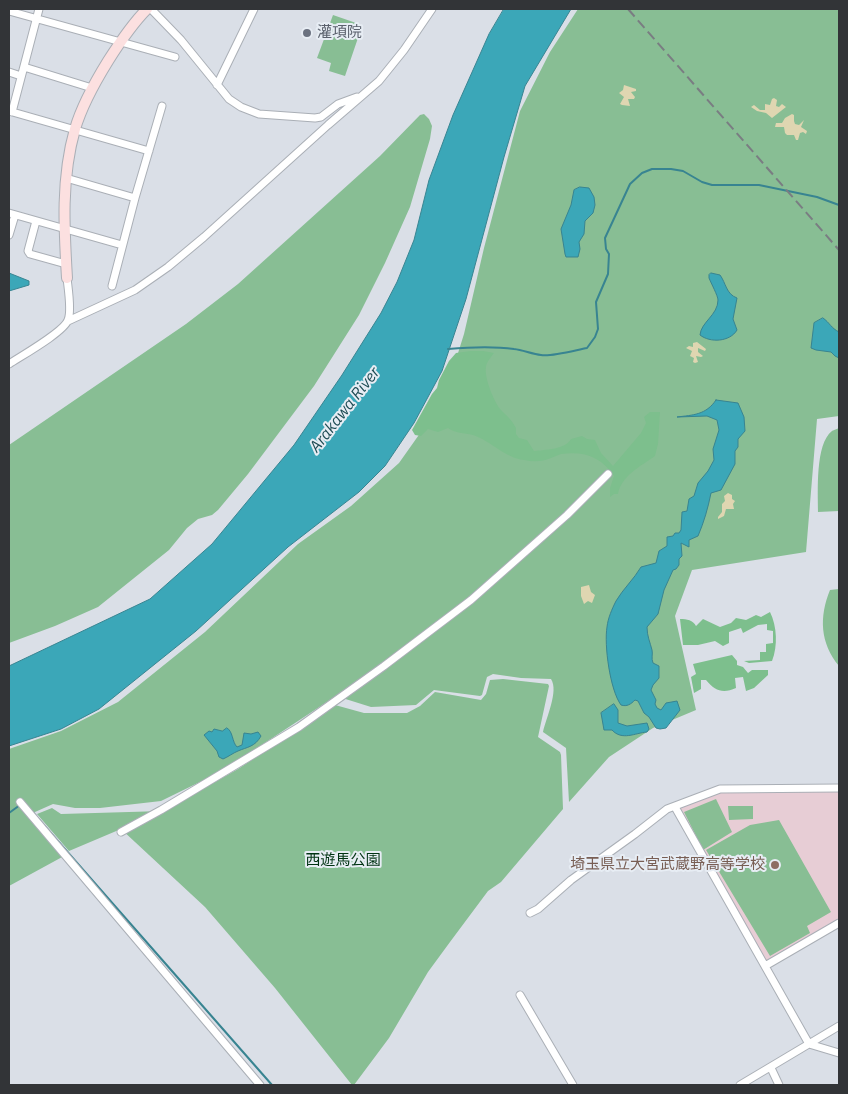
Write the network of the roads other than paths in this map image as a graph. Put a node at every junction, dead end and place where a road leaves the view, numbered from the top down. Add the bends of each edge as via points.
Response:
1 (39, 9) edge
2 (147, 9) edge
3 (151, 9) edge
4 (254, 9) edge
5 (432, 9) edge
6 (9, 11) edge
7 (36, 19) junction
8 (120, 42) junction
9 (175, 57) dead end
10 (24, 67) junction
11 (9, 72) edge
12 (21, 76) junction
13 (217, 85) junction
14 (92, 88) junction
15 (360, 96) junction
16 (162, 106) dead end
17 (11, 112) edge
18 (74, 130) junction
19 (148, 151) junction
20 (66, 178) junction
21 (135, 198) junction
22 (12, 214) edge
23 (36, 221) junction
24 (64, 228) junction
25 (9, 235) edge
26 (122, 245) junction
27 (66, 264) junction
28 (67, 278) joint
29 (112, 286) dead end
30 (68, 321) junction
31 (9, 364) edge
32 (608, 474) dead end
33 (839, 788) edge
34 (20, 802) dead end
35 (675, 807) junction
36 (120, 832) dead end
37 (530, 913) dead end
38 (839, 923) edge
39 (764, 966) junction
40 (520, 995) dead end
41 (839, 1026) edge
42 (809, 1044) junction
43 (839, 1053) edge
44 (771, 1068) junction
45 (260, 1085) edge
46 (573, 1085) edge
47 (740, 1085) edge
48 (779, 1085) edge

1 - 7 street
2 - 8 street
3 - 13 street
4 - 13 street
5 - 15 street via 379,81
6 - 7 street
7 - 8 street
7 - 10 street
8 - 9 street
8 - 14 street
10 - 12 street
10 - 14 street
11 - 12 street
12 - 17 street
13 - 15 street via 229,99 250,111 304,118 321,117 338,104
14 - 18 street
15 - 30 street via 204,238 168,266 125,296
16 - 19 street
17 - 18 street
18 - 19 street
18 - 20 street
19 - 21 street
20 - 21 street
20 - 24 street
21 - 26 street
22 - 23 street
22 - 25 street
23 - 24 street
23 - 27 street via 28,251 30,254
24 - 26 street
24 - 27 street
26 - 29 street
27 - 28 street
28 - 30 street
30 - 31 street via 55,334
32 - 36 street via 471,600 384,666 291,731
33 - 35 street via 720,788
34 - 45 street
35 - 37 street via 660,814
35 - 39 street
38 - 39 street
39 - 42 street
40 - 46 street
41 - 42 street
42 - 43 street
42 - 44 street
44 - 47 street
44 - 48 street

